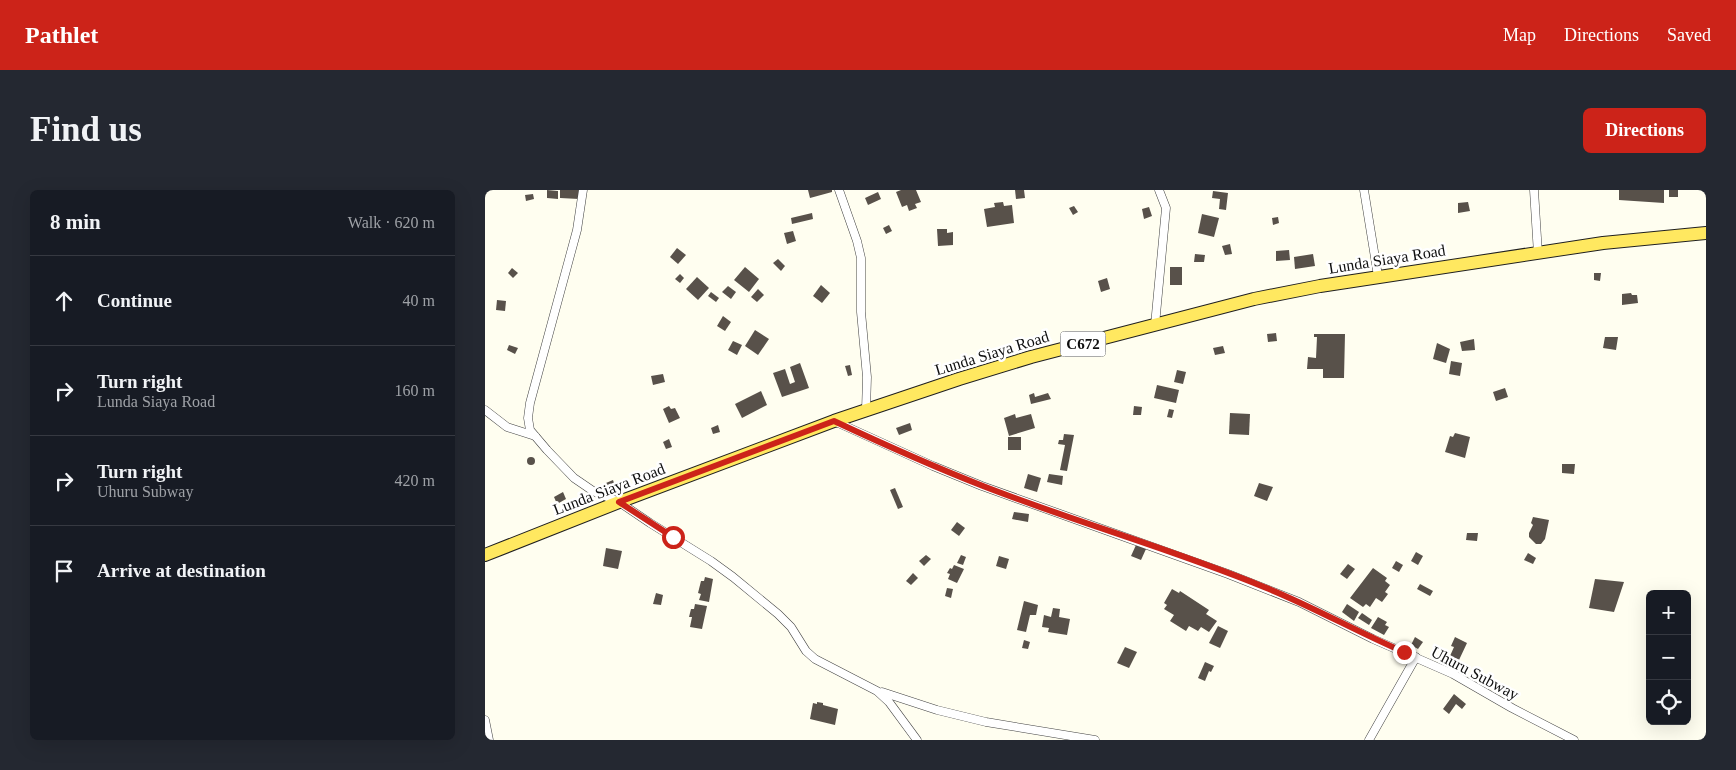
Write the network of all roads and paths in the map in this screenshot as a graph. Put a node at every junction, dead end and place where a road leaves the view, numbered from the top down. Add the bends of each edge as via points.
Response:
1 (583, 190) edge
2 (839, 190) edge
3 (1159, 190) edge
4 (1363, 190) edge
5 (1534, 190) edge
6 (1706, 233) edge
7 (1538, 254) junction
8 (1378, 276) junction
9 (1155, 325) junction
10 (485, 410) edge
11 (866, 410) junction
12 (834, 421) junction
13 (535, 436) junction
14 (619, 502) junction
15 (485, 555) edge
16 (1416, 657) junction
17 (877, 691) junction
18 (485, 720) edge
19 (489, 740) edge
20 (917, 740) edge
21 (1095, 740) edge
22 (1369, 740) edge
23 (1574, 740) edge

1 - 13 street via 577,230 530,403 528,425
2 - 11 street via 861,258
3 - 9 street via 1166,208
4 - 8 street
5 - 7 street
6 - 7 main road, Lunda Siaya Road / C672
7 - 8 main road, Lunda Siaya Road / C672
8 - 9 main road, Lunda Siaya Road / C672 via 1254,299
9 - 11 main road, Lunda Siaya Road / C672 via 1031,357
10 - 13 street via 507,427
11 - 12 main road, Lunda Siaya Road / C672
12 - 14 main road, Lunda Siaya Road / C672
12 - 16 street, Uhuru Subway via 983,486 1263,586
13 - 14 street via 574,478 593,491
14 - 15 main road, Lunda Siaya Road / C672
14 - 17 street via 733,577 778,614 815,659
16 - 22 street
16 - 23 street, Uhuru Subway
17 - 20 street
17 - 21 street via 986,722
18 - 19 street

